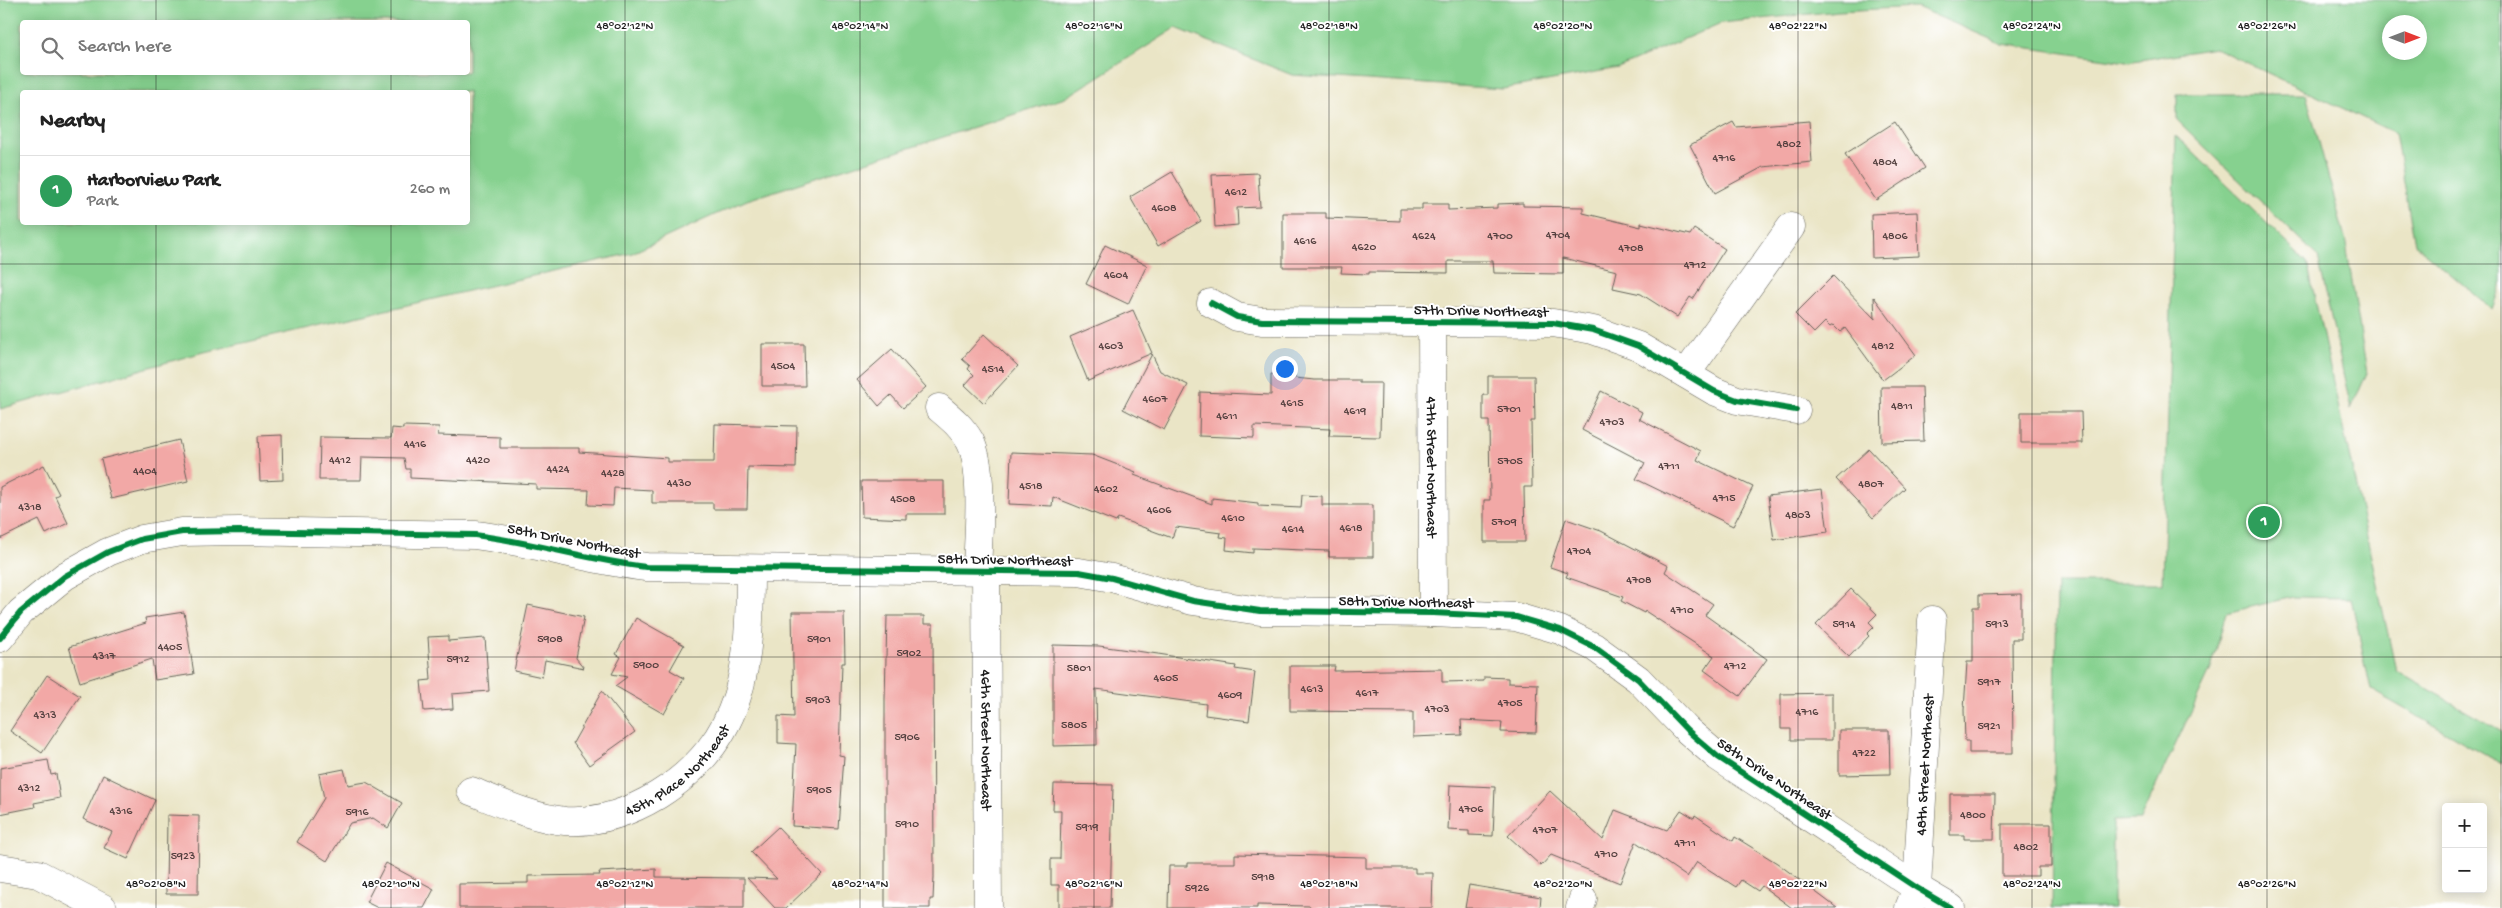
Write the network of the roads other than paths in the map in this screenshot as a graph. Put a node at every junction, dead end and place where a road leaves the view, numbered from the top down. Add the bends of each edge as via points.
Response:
1 (1791, 227) dead end
2 (1211, 303) dead end
3 (1432, 321) junction
4 (1686, 374) junction
5 (939, 408) dead end
6 (1796, 410) dead end
7 (750, 569) junction
8 (982, 571) junction
9 (1433, 612) junction
10 (1932, 620) dead end
11 (0, 638) edge
12 (471, 791) dead end
13 (0, 868) edge
14 (1913, 898) edge
15 (103, 908) edge
16 (988, 908) edge
17 (1950, 908) edge

1 - 4 street
2 - 3 street, 57th Drive Northeast via 1237,317 1262,321
3 - 4 street, 57th Drive Northeast via 1553,324 1593,330 1638,346
3 - 9 street, 47th Street Northeast
4 - 6 street, 57th Drive Northeast via 1737,400
5 - 8 street, 46th Street Northeast via 960,427 975,456
7 - 8 street, 58th Drive Northeast
7 - 11 street, 58th Drive Northeast via 646,567 603,562 509,539 475,535 182,532 116,549 65,576 21,612
7 - 12 street, 45th Place Northeast via 750,626 745,671 732,712 705,757 677,783 638,807 596,820 564,821 515,809
8 - 9 street, 58th Drive Northeast via 1079,572 1193,601 1260,611
8 - 16 street, 46th Street Northeast
9 - 14 street, 58th Drive Northeast via 1516,617 1560,630 1594,647 1638,679 1718,757
10 - 14 street, 48th Street Northeast
13 - 15 street via 38,874
14 - 17 street, 58th Drive Northeast

